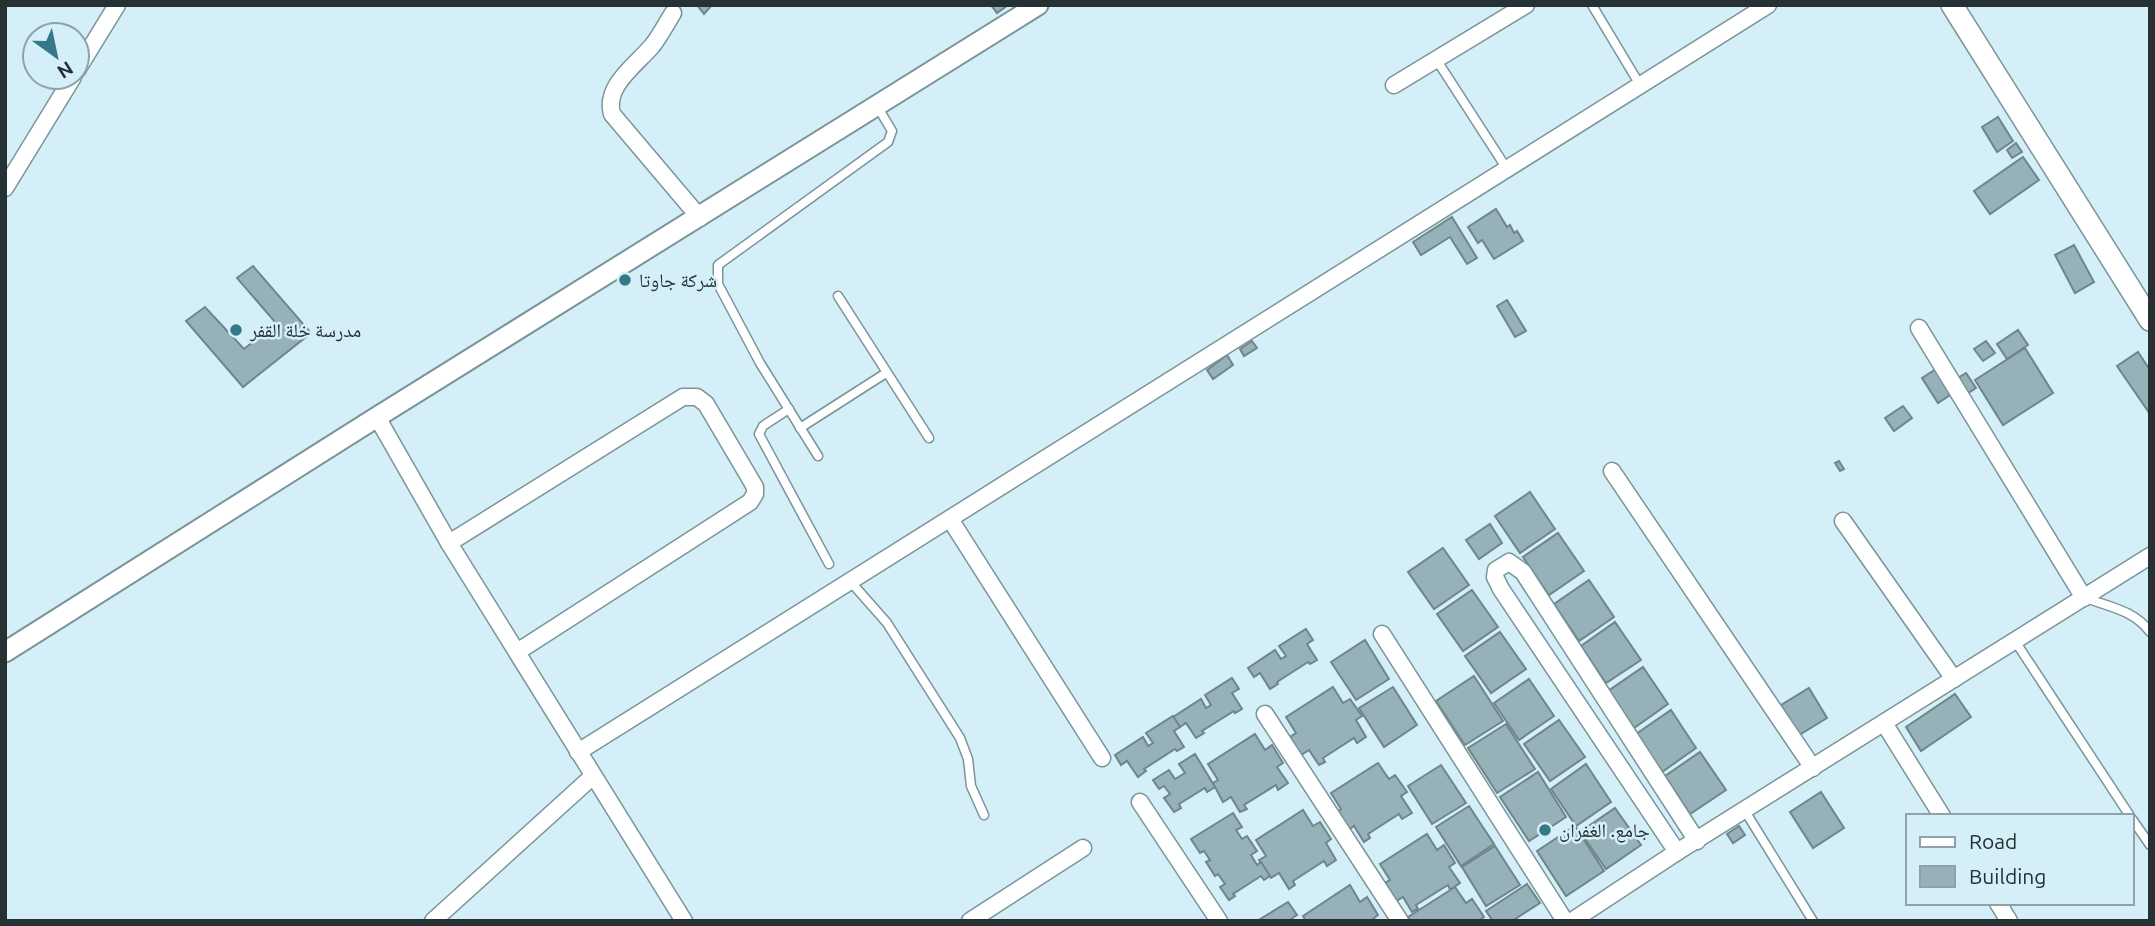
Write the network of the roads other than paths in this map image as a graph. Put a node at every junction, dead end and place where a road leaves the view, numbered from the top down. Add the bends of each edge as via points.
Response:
1 (117, 5) edge
2 (1038, 5) edge
3 (1526, 5) edge
4 (1592, 5) edge
5 (1768, 5) edge
6 (1952, 5) edge
7 (673, 13) dead end
8 (91, 47) edge
9 (1436, 59) junction
10 (1394, 85) dead end
11 (1640, 85) junction
12 (64, 91) edge
13 (877, 106) junction
14 (1507, 169) junction
15 (5, 188) edge
16 (699, 218) junction
17 (838, 296) dead end
18 (2150, 320) edge
19 (1919, 328) dead end
20 (886, 373) junction
21 (789, 409) junction
22 (377, 417) junction
23 (800, 428) junction
24 (929, 438) dead end
25 (818, 456) dead end
26 (1612, 471) dead end
27 (950, 519) junction
28 (1843, 521) dead end
29 (449, 543) junction
30 (2150, 556) edge
31 (829, 564) dead end
32 (850, 581) junction
33 (2084, 598) junction
34 (2150, 632) edge
35 (1382, 634) dead end
36 (2015, 641) junction
37 (5, 652) edge
38 (517, 652) junction
39 (1954, 679) junction
40 (1265, 714) dead end
41 (1884, 723) junction
42 (578, 752) junction
43 (1102, 758) dead end
44 (1813, 768) junction
45 (593, 776) junction
46 (1140, 802) dead end
47 (1745, 811) junction
48 (1941, 814) edge
49 (2129, 814) edge
50 (984, 815) dead end
51 (2134, 821) edge
52 (1697, 841) junction
53 (2150, 845) edge
54 (1083, 848) dead end
55 (1677, 852) junction
56 (1999, 905) edge
57 (1595, 915) edge
58 (433, 921) edge
59 (684, 921) edge
60 (970, 921) edge
61 (1219, 921) edge
62 (1400, 921) edge
63 (1565, 921) edge
64 (1572, 921) edge
65 (1813, 921) edge
66 (2009, 921) edge

1 - 8 street
2 - 13 street
3 - 9 street
4 - 11 lane
5 - 11 street
6 - 18 main road
7 - 16 street via 617,84 610,106
9 - 10 street
9 - 14 lane
11 - 14 street
12 - 15 street
13 - 16 street
13 - 21 lane via 892,131 888,142 718,265 718,284
14 - 27 street
16 - 22 street
17 - 20 lane
19 - 33 street
20 - 23 lane
20 - 24 lane
21 - 23 lane
21 - 31 lane via 763,426 759,434
22 - 29 street
22 - 37 street
23 - 25 lane
26 - 44 street
27 - 32 street
27 - 43 street
28 - 39 street
29 - 38 street
29 - 38 street via 684,397 697,397 706,404 755,487 750,502
30 - 33 street
32 - 42 street
32 - 50 lane via 887,623 960,738 971,786
33 - 34 lane via 2119,608
33 - 36 street
35 - 63 street
36 - 39 street
36 - 49 lane
38 - 42 street
39 - 41 street
40 - 62 street
41 - 44 street
41 - 48 street
42 - 45 street
44 - 47 street
45 - 58 street
45 - 59 street
46 - 61 street
47 - 52 street
47 - 65 lane
51 - 53 lane
52 - 55 street
52 - 55 street via 1523,572 1509,562 1496,570 1500,589
54 - 60 street
55 - 57 street
56 - 66 street
57 - 64 street

